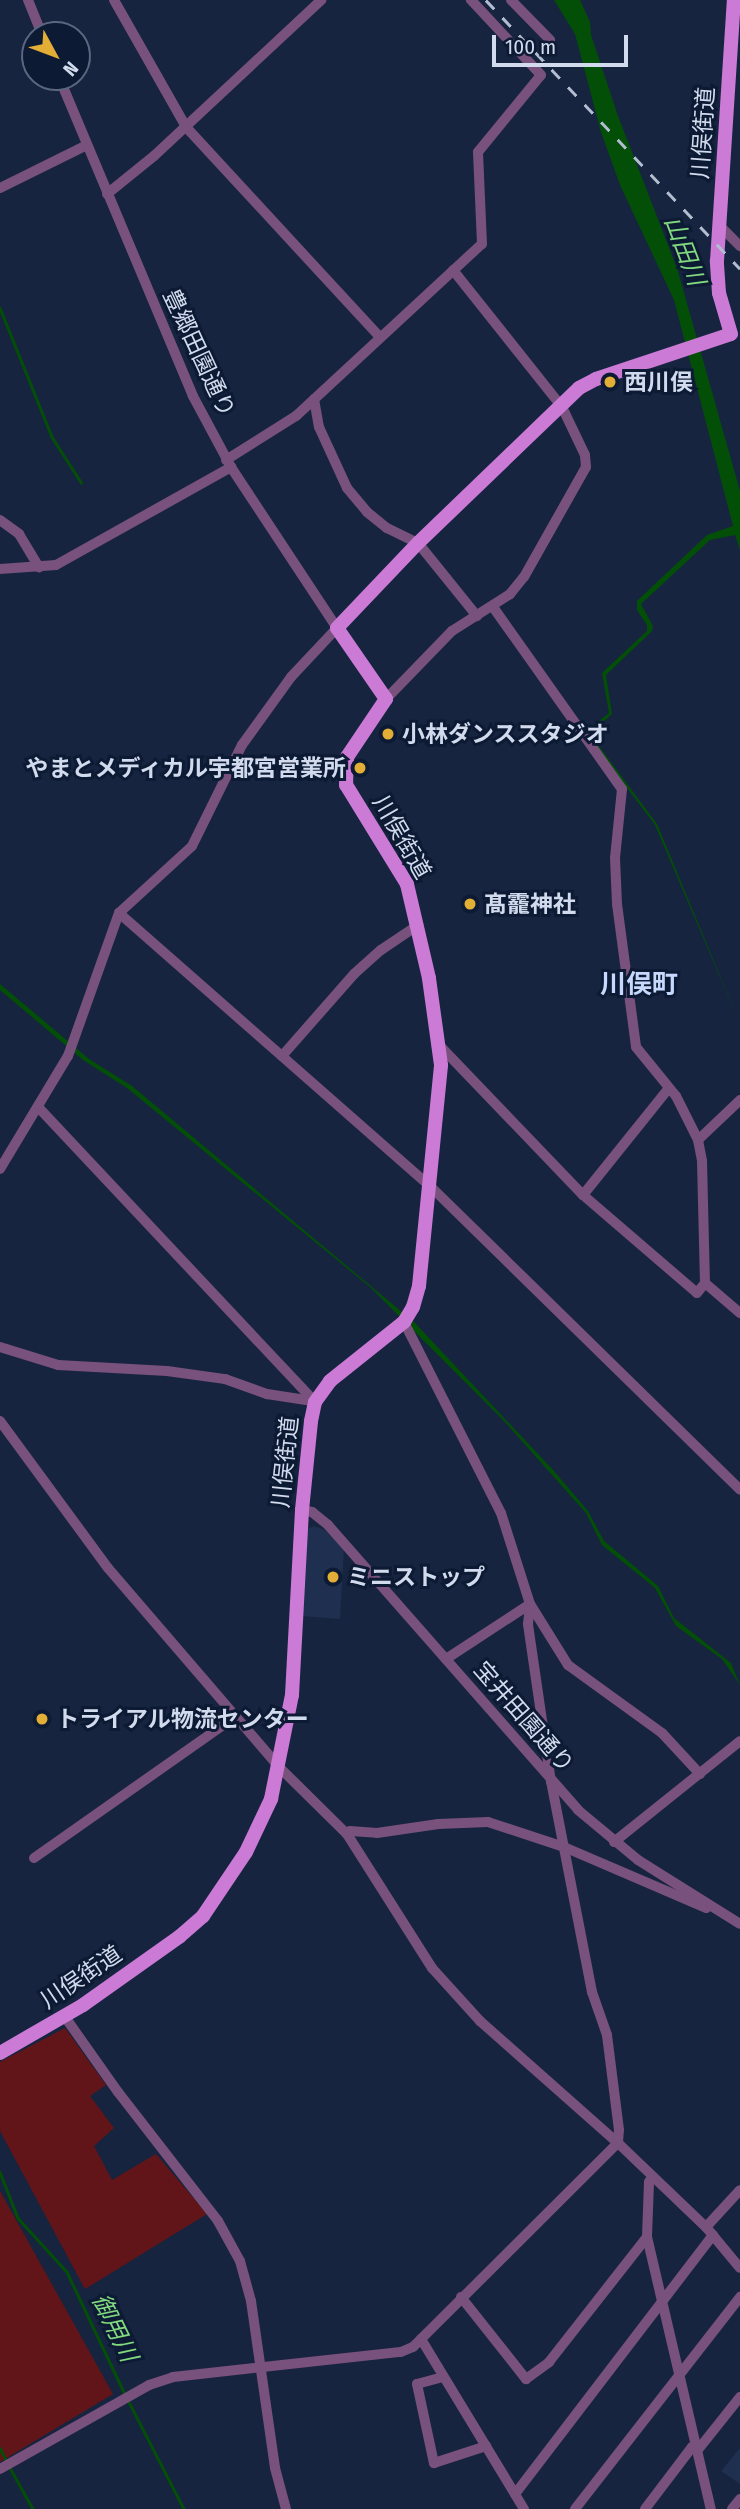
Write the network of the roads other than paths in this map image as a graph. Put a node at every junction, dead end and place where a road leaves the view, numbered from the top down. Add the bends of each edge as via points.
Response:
1 (28, 0) edge
2 (114, 0) edge
3 (321, 0) edge
4 (471, 0) edge
5 (511, 0) edge
6 (735, 0) edge
7 (36, 21) edge
8 (550, 40) dead end
9 (65, 91) edge
10 (186, 127) junction
11 (87, 145) junction
12 (0, 188) edge
13 (107, 194) junction
14 (719, 225) junction
15 (740, 246) edge
16 (453, 270) junction
17 (736, 333) edge
18 (380, 337) junction
19 (314, 399) junction
20 (562, 407) junction
21 (229, 463) junction
22 (0, 520) edge
23 (418, 543) junction
24 (39, 566) junction
25 (0, 569) edge
26 (493, 607) junction
27 (477, 616) junction
28 (337, 628) junction
29 (386, 699) junction
30 (119, 913) junction
31 (418, 925) junction
32 (441, 1047) junction
33 (282, 1056) junction
34 (669, 1088) junction
35 (740, 1100) edge
36 (38, 1108) junction
37 (698, 1140) junction
38 (4, 1152) edge
39 (0, 1170) edge
40 (429, 1186) junction
41 (583, 1195) junction
42 (705, 1283) junction
43 (740, 1313) edge
44 (404, 1322) junction
45 (0, 1347) edge
46 (314, 1401) junction
47 (0, 1420) edge
48 (740, 1490) edge
49 (302, 1510) junction
50 (530, 1604) junction
51 (446, 1659) junction
52 (236, 1716) junction
53 (740, 1741) edge
54 (279, 1767) junction
55 (701, 1774) junction
56 (551, 1782) junction
57 (347, 1834) junction
58 (614, 1842) junction
59 (564, 1847) junction
60 (34, 1858) dead end
61 (713, 1907) junction
62 (740, 1924) edge
63 (65, 2017) junction
64 (0, 2053) edge
65 (618, 2143) junction
66 (653, 2178) junction
67 (740, 2190) edge
68 (709, 2231) junction
69 (647, 2237) junction
70 (740, 2268) edge
71 (461, 2297) junction
72 (740, 2297) edge
73 (663, 2299) junction
74 (421, 2339) junction
75 (260, 2367) junction
76 (680, 2373) junction
77 (443, 2376) junction
78 (740, 2398) edge
79 (486, 2446) junction
80 (697, 2448) junction
81 (0, 2469) edge
82 (515, 2494) junction
83 (740, 2500) edge
84 (521, 2508) edge
85 (286, 2509) edge
86 (575, 2509) edge
87 (645, 2509) edge
88 (710, 2509) edge
89 (733, 2509) edge

1 - 7 street
2 - 10 street
3 - 10 street
4 - 16 street via 541,75 478,152 482,244
5 - 8 street
6 - 14 main road, 川俣街道
9 - 11 street, 豊郷田園通り
10 - 13 street
10 - 18 street
11 - 12 street
11 - 13 street, 豊郷田園通り
13 - 21 street, 豊郷田園通り via 171,348
14 - 15 street
14 - 17 main road, 川俣街道 via 717,276
16 - 18 street
16 - 20 street, 川俣街道
17 - 20 main road, 川俣街道 via 586,383
18 - 19 street
19 - 21 street
19 - 23 street via 319,427 346,488 377,520
20 - 23 main road
20 - 26 street, 川俣街道 via 585,455 584,474 524,577
21 - 24 street via 56,565
21 - 28 street, 豊郷田園通り
22 - 24 street via 19,534
23 - 27 street
23 - 28 main road
24 - 25 street
26 - 27 street, 川俣街道
26 - 34 street via 622,789 615,858 617,904 636,1047
27 - 29 street, 川俣街道 via 435,645
28 - 29 main road
28 - 30 street via 291,677 242,745 192,846
29 - 31 main road, 川俣街道 via 347,757 346,785 404,877
30 - 33 street
30 - 36 street via 68,1056
31 - 32 main road, 川俣街道
31 - 33 street via 354,974
32 - 40 main road, 川俣街道
32 - 41 street
33 - 40 street
34 - 37 street
34 - 41 street
35 - 37 street
36 - 38 street
36 - 46 street
37 - 42 street
38 - 39 street
40 - 44 main road, 川俣街道 via 419,1286
40 - 48 street
41 - 42 street via 697,1293
42 - 43 street
44 - 46 main road, 川俣街道 via 330,1381
44 - 50 street via 501,1513
45 - 46 street via 58,1364 225,1379 267,1394
46 - 49 main road, 川俣街道
47 - 52 street via 107,1568
49 - 51 street, 宝井田園通り via 312,1511 328,1525
49 - 54 main road, 川俣街道 via 292,1695
50 - 51 street
50 - 55 street via 568,1665 662,1733
50 - 56 street via 528,1624
51 - 56 street, 宝井田園通り
52 - 54 street
52 - 60 street
53 - 55 street
54 - 57 street
54 - 63 main road, 川俣街道 via 258,1828 212,1905 179,1937
55 - 58 street
56 - 58 street, 宝井田園通り
56 - 59 street
57 - 59 street via 488,1822
57 - 65 street via 432,1968 480,2021
58 - 61 street, 宝井田園通り
59 - 61 street via 690,1903
59 - 65 street via 592,1992 607,2035
61 - 62 street, 宝井田園通り
63 - 64 main road, 川俣街道
63 - 75 street via 218,2221 240,2262 251,2301
65 - 66 street
65 - 71 street
66 - 68 street
66 - 69 street via 649,2182
67 - 68 street
68 - 70 street
68 - 73 street
69 - 71 street via 550,2362 526,2379
69 - 73 street
71 - 74 street
72 - 76 street
73 - 76 street
73 - 82 street
74 - 75 street via 401,2352
74 - 77 street
75 - 81 street via 173,2377 149,2385
75 - 85 street
76 - 80 street
76 - 86 street
77 - 79 street
77 - 79 street via 417,2384 434,2463
78 - 80 street
79 - 82 street
80 - 87 street via 692,2447
80 - 88 street
82 - 84 street
83 - 89 street

